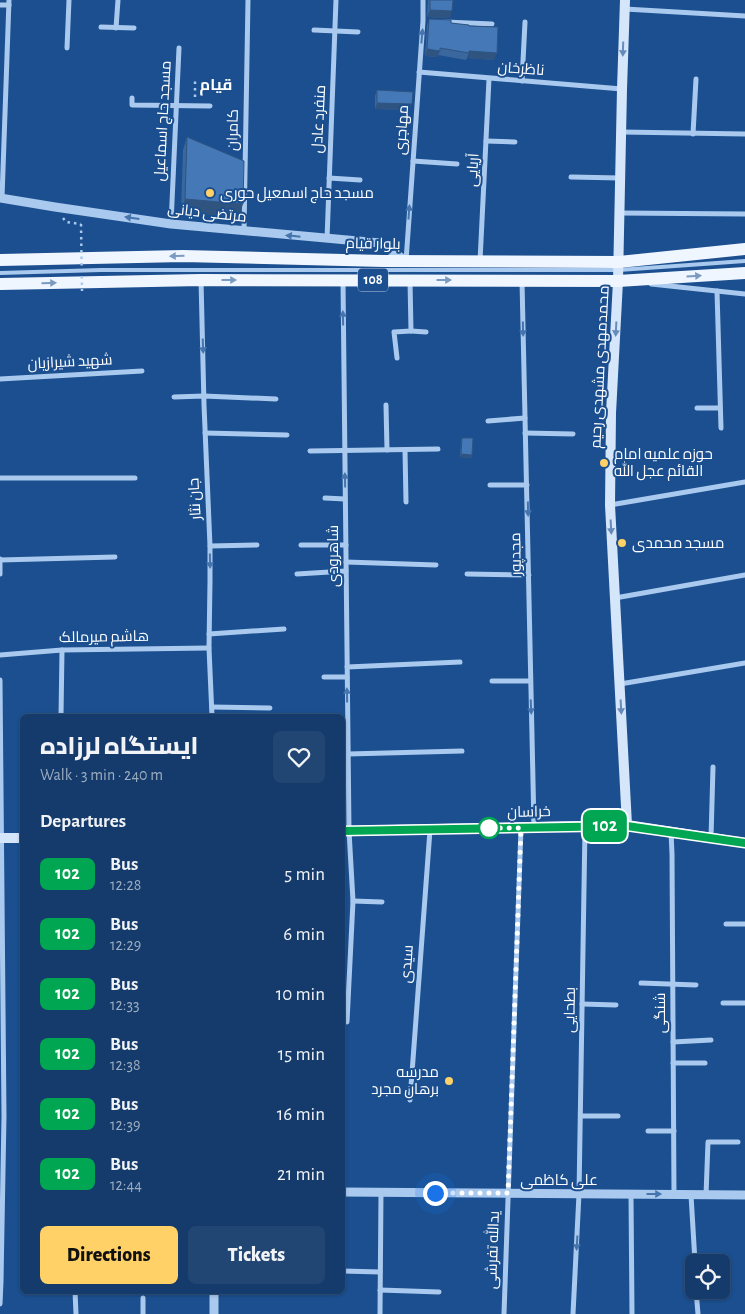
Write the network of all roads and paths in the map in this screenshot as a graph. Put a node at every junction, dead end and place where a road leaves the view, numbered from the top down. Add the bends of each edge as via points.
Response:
1 (69, 0) edge
2 (118, 0) edge
3 (248, 0) edge
4 (336, 0) edge
5 (423, 0) edge
6 (9, 3) edge
7 (0, 4) edge
8 (625, 4) edge
9 (745, 16) edge
10 (423, 21) junction
11 (433, 21) edge
12 (443, 22) edge
13 (525, 22) dead end
14 (492, 24) dead end
15 (101, 27) dead end
16 (116, 28) junction
17 (134, 28) dead end
18 (314, 30) dead end
19 (335, 31) junction
20 (358, 32) dead end
21 (67, 48) dead end
22 (179, 48) dead end
23 (419, 72) junction
24 (194, 79) dead end
25 (489, 79) junction
26 (696, 79) dead end
27 (522, 81) junction
28 (622, 89) junction
29 (132, 98) dead end
30 (177, 106) junction
31 (194, 106) junction
32 (210, 106) dead end
33 (622, 132) junction
34 (693, 134) junction
35 (745, 134) edge
36 (486, 141) junction
37 (515, 142) dead end
38 (412, 161) junction
39 (458, 164) dead end
40 (570, 177) dead end
41 (328, 178) junction
42 (620, 178) junction
43 (360, 180) dead end
44 (1, 198) edge
45 (620, 213) junction
46 (745, 214) edge
47 (66, 222) dead end
48 (171, 224) junction
49 (244, 231) junction
50 (327, 239) junction
51 (745, 249) edge
52 (0, 260) edge
53 (406, 261) junction
54 (745, 261) edge
55 (480, 262) junction
56 (619, 271) junction
57 (0, 273) edge
58 (745, 273) edge
59 (200, 280) junction
60 (343, 280) junction
61 (410, 280) junction
62 (522, 281) junction
63 (0, 284) edge
64 (82, 291) dead end
65 (716, 291) junction
66 (745, 294) edge
67 (411, 331) junction
68 (426, 332) dead end
69 (397, 358) dead end
70 (142, 371) dead end
71 (0, 379) edge
72 (204, 396) junction
73 (174, 397) dead end
74 (276, 398) dead end
75 (386, 406) dead end
76 (697, 408) dead end
77 (720, 408) junction
78 (525, 418) junction
79 (488, 421) dead end
80 (721, 428) dead end
81 (205, 433) junction
82 (525, 433) junction
83 (573, 434) dead end
84 (287, 435) dead end
85 (438, 449) dead end
86 (387, 450) junction
87 (405, 450) junction
88 (345, 451) junction
89 (310, 452) dead end
90 (0, 478) edge
91 (135, 478) dead end
92 (745, 482) edge
93 (490, 485) dead end
94 (527, 485) junction
95 (325, 498) dead end
96 (345, 499) junction
97 (406, 502) dead end
98 (610, 505) junction
99 (346, 544) junction
100 (257, 545) dead end
101 (301, 545) dead end
102 (210, 546) junction
103 (115, 556) dead end
104 (0, 559) edge
105 (346, 562) junction
106 (436, 565) dead end
107 (346, 571) junction
108 (0, 574) edge
109 (298, 574) dead end
110 (467, 574) dead end
111 (529, 575) junction
112 (745, 575) edge
113 (615, 598) junction
114 (284, 630) dead end
115 (209, 634) junction
116 (209, 648) junction
117 (62, 650) junction
118 (0, 655) edge
119 (460, 662) dead end
120 (745, 663) edge
121 (347, 667) junction
122 (324, 677) dead end
123 (347, 677) junction
124 (0, 680) edge
125 (492, 681) dead end
126 (530, 681) junction
127 (620, 684) junction
128 (212, 707) junction
129 (270, 708) dead end
130 (61, 714) edge
131 (212, 714) edge
132 (0, 717) edge
133 (462, 751) dead end
134 (348, 754) junction
135 (713, 767) dead end
136 (585, 826) junction
137 (627, 826) junction
138 (534, 827) junction
139 (521, 828) junction
140 (430, 830) junction
141 (346, 831) edge
142 (671, 832) junction
143 (1, 838) edge
144 (20, 838) edge
145 (711, 838) junction
146 (745, 843) edge
147 (352, 901) junction
148 (382, 902) dead end
149 (726, 924) dead end
150 (745, 924) edge
151 (641, 983) dead end
152 (672, 983) junction
153 (696, 985) dead end
154 (745, 1003) edge
155 (582, 1004) junction
156 (723, 1004) dead end
157 (616, 1005) dead end
158 (347, 1022) dead end
159 (711, 1040) dead end
160 (673, 1042) junction
161 (673, 1062) junction
162 (705, 1063) dead end
163 (410, 1100) dead end
164 (2, 1115) edge
165 (580, 1116) junction
166 (618, 1116) dead end
167 (648, 1131) dead end
168 (674, 1131) junction
169 (738, 1142) dead end
170 (345, 1192) edge
171 (381, 1192) junction
172 (1, 1193) edge
173 (508, 1193) junction
174 (579, 1194) junction
175 (631, 1194) junction
176 (674, 1194) junction
177 (691, 1195) junction
178 (706, 1195) junction
179 (745, 1195) edge
180 (695, 1254) edge
181 (345, 1271) edge
182 (380, 1272) junction
183 (1, 1282) edge
184 (380, 1290) junction
185 (440, 1292) dead end
186 (76, 1294) edge
187 (214, 1294) edge
188 (143, 1298) dead end
189 (697, 1299) edge
190 (0, 1304) edge
191 (76, 1314) edge
192 (143, 1314) edge
193 (214, 1314) edge
194 (380, 1314) edge
195 (504, 1314) edge
196 (574, 1314) edge
197 (632, 1314) edge
198 (698, 1314) edge

1 - 21 street
2 - 16 street
3 - 49 street, کامران
4 - 19 street, منفرد عادل
5 - 10 street, مهاجری
6 - 7 street
6 - 44 street
8 - 9 street
8 -> 28 main road, محمدمهدی مشهدی رحیم
10 - 11 street
23 -> 10 street, مهاجری
12 - 14 street
13 - 27 street
15 - 16 street
16 - 17 street
18 - 19 street
19 - 20 street
19 - 41 street, منفرد عادل
22 - 30 street, مسجد حاج اسماعیل
23 - 25 street, ناظرخان
23 - 38 street, مهاجری
24 - 31 path
25 - 27 street, ناظرخان
25 - 36 street, آریایی
26 - 34 street
27 - 28 street, ناظرخان
28 - 33 main road, محمدمهدی مشهدی رحیم
29 - 30 street via 132,106
30 - 31 street
30 - 48 street, مسجد حاج اسماعیل
31 - 32 street
33 - 34 street
33 - 42 main road, محمدمهدی مشهدی رحیم
34 - 35 street
36 - 37 street
36 - 55 street, آریایی
38 - 39 street
53 -> 38 street, مهاجری
40 - 42 street
41 - 43 street
41 - 50 street, منفرد عادل
42 - 45 main road, محمدمهدی مشهدی رحیم
48 -> 44 street, مرتضی دیانی
45 - 46 street
45 - 56 main road, محمدمهدی مشهدی رحیم
47 - 64 path, bridge via 81,224
48 - 49 street, مرتضی دیانی
50 -> 49 street, مرتضی دیانی
50 - 53 street, مرتضی دیانی via 380,243
51 - 56 main road, بلوار قیام / 108
53 -> 52 main road, بلوار قیام / 108 via 183,256
53 - 55 main road, بلوار قیام / 108
54 - 56 lane
55 - 56 main road, بلوار قیام / 108
56 - 57 lane via 101,270
56 -> 58 main road, بلوار قیام / 108
56 - 62 main road, بلوار قیام / 108
56 - 65 street
56 -> 98 main road, محمدمهدی مشهدی رحیم via 611,413
59 -> 60 main road, بلوار قیام / 108
63 -> 59 main road, بلوار قیام / 108
59 -> 72 street, جان نثار
60 - 61 main road, بلوار قیام / 108
88 -> 60 street, شاهرودی
61 -> 62 main road, بلوار قیام / 108
61 - 67 street
62 -> 78 street, مجدپور
65 - 66 street
65 - 77 street
67 - 68 street
67 - 69 street via 394,332
70 - 71 street, شهید شیرازیان
72 - 73 street
72 - 74 street
72 - 81 street, جان نثار
75 - 86 street
76 - 77 street
77 - 80 street
78 - 79 street
78 - 82 street, مجدپور
81 - 84 street
81 - 102 street, جان نثار
82 - 83 street
82 - 94 street, مجدپور
85 - 87 street
86 - 87 street
86 - 88 street
87 - 97 street
88 - 89 street
96 -> 88 street, شاهرودی
90 - 91 street
92 - 98 street
93 - 94 street
94 -> 111 street, مجدپور
95 - 96 street
96 - 99 street, شاهرودی
98 -> 113 main road, محمدمهدی مشهدی رحیم
99 - 101 street
99 - 105 street, شاهرودی
100 - 102 street
102 -> 115 street, جان نثار
103 - 104 street
104 - 108 street
105 - 106 street
105 - 107 street, شاهرودی
107 - 109 street
107 - 121 street, شاهرودی
110 - 111 street
111 - 126 street, مجدپور
112 - 113 street
113 - 127 main road, محمدمهدی مشهدی رحیم
114 - 115 street
115 - 116 street, جان نثار
116 - 117 street, هاشم میرمالک
116 - 128 street, جان نثار
117 - 118 street, هاشم میرمالک
117 - 130 street
119 - 121 street
120 - 127 street
121 - 123 street, شاهرودی
122 - 123 street
134 -> 123 street, شاهرودی
124 - 132 street
125 - 126 street
126 -> 138 street, مجدپور
127 -> 137 main road, محمدمهدی مشهدی رحیم
128 - 129 street
128 - 131 street, جان نثار
132 - 143 street
133 - 134 street
134 - 141 street, شاهرودی
135 - 145 street
136 - 137 main road, خراسان
136 - 138 main road, خراسان
136 - 155 street, بطحایی
137 - 142 main road, خراسان
138 - 139 main road, خراسان
139 - 140 main road, خراسان
139 - 173 street, یدالله تفرشی
140 - 141 main road, خراسان
140 - 163 street, سیدی
141 - 147 street, شاهرودی
142 - 145 main road, خراسان
142 - 152 street, شنگی
143 - 144 main road
143 - 164 street
145 - 146 main road, خراسان
147 - 148 street
147 - 158 street, شاهرودی
149 - 150 street
151 - 152 street
152 - 153 street
152 - 160 street, شنگی
154 - 156 street
155 - 157 street
155 - 165 street, بطحایی
159 - 160 street
160 - 161 street, شنگی
161 - 162 street
161 - 168 street, شنگی
164 - 172 street
165 - 166 street
165 - 174 street, بطحایی
167 - 168 street
168 - 176 street, شنگی
169 - 178 street via 708,1142
170 - 171 street, علی کاظمی
171 - 173 street, علی کاظمی
171 - 182 street
172 - 183 street
173 - 174 street, علی کاظمی
173 - 195 street, یدالله تفرشی
174 - 175 street, علی کاظمی
174 -> 196 street, بطحایی
175 -> 176 street, علی کاظمی
175 - 197 street
176 - 177 street, علی کاظمی
177 - 178 street, علی کاظمی
177 - 180 street
178 - 179 street, علی کاظمی
181 - 182 street
182 - 184 street
183 - 190 street
184 - 185 street
184 - 194 street
186 - 191 street
187 - 193 street
188 - 192 street
189 - 198 street

